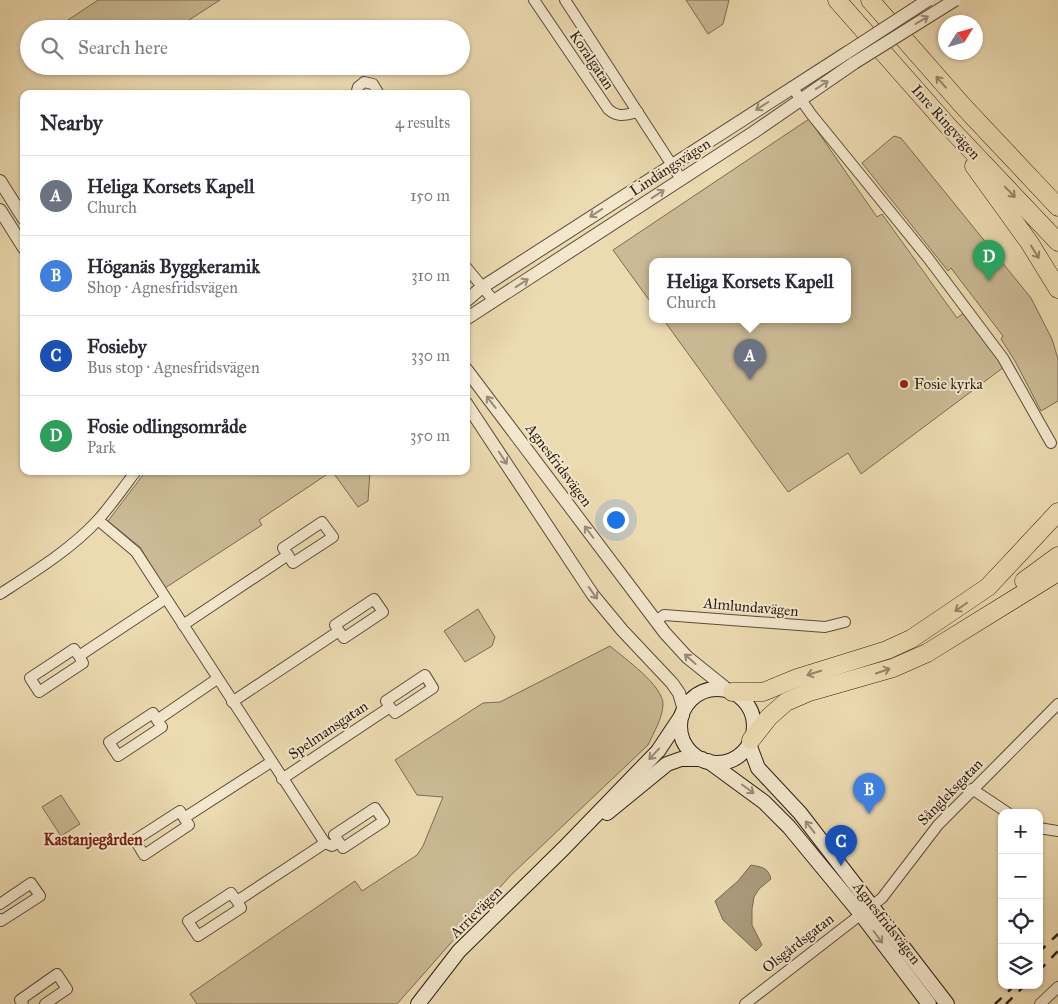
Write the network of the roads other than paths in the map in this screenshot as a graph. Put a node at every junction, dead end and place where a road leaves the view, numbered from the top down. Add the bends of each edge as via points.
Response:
1 (534, 0) edge
2 (565, 0) edge
3 (837, 0) edge
4 (870, 0) edge
5 (928, 0) edge
6 (955, 0) edge
7 (884, 36) junction
8 (851, 58) junction
9 (792, 87) junction
10 (357, 90) edge
11 (377, 90) edge
12 (801, 99) junction
13 (963, 106) junction
14 (638, 112) junction
15 (948, 126) junction
16 (672, 164) junction
17 (682, 179) junction
18 (0, 181) edge
19 (1058, 191) edge
20 (1058, 207) edge
21 (0, 210) edge
22 (20, 213) edge
23 (20, 242) edge
24 (1058, 242) edge
25 (470, 273) edge
26 (481, 288) junction
27 (1058, 289) edge
28 (470, 298) edge
29 (494, 301) junction
30 (470, 316) edge
31 (470, 374) edge
32 (470, 409) edge
33 (1051, 443) dead end
34 (133, 475) edge
35 (1058, 512) edge
36 (98, 520) junction
37 (1058, 530) edge
38 (288, 555) junction
39 (1058, 556) edge
40 (1058, 572) edge
41 (988, 587) junction
42 (0, 594) edge
43 (166, 599) junction
44 (656, 621) junction
45 (845, 622) dead end
46 (182, 625) junction
47 (339, 631) dead end
48 (949, 640) junction
49 (78, 656) junction
50 (217, 679) junction
51 (730, 691) junction
52 (232, 702) junction
53 (1058, 704) edge
54 (390, 707) dead end
55 (683, 712) junction
56 (157, 720) junction
57 (750, 742) junction
58 (706, 760) junction
59 (271, 762) junction
60 (282, 779) junction
61 (972, 789) junction
62 (1002, 809) edge
63 (184, 818) junction
64 (1043, 829) edge
65 (1058, 831) edge
66 (339, 842) junction
67 (325, 843) junction
68 (564, 848) junction
69 (236, 901) junction
70 (0, 904) edge
71 (865, 910) junction
72 (0, 919) edge
73 (1058, 987) edge
74 (23, 1004) edge
75 (45, 1004) edge
76 (418, 1004) edge
77 (745, 1004) edge
78 (929, 1004) edge
79 (946, 1004) edge
80 (1040, 1004) edge

1 - 14 street, Koralgatan via 608,109 615,115 624,116
2 - 14 street, Koralgatan
3 - 15 highway, Inre Ringvägen
13 -> 4 highway, Inre Ringvägen
5 - 7 street, bridge
7 -> 6 street, bridge
7 - 8 street, Lindängsvägen, bridge
8 - 9 street, Lindängsvägen
12 -> 8 street, Lindängsvägen
9 - 12 street
9 -> 16 street, Lindängsvägen
10 - 11 street via 364,82 373,84
12 - 17 street, Lindängsvägen
12 - 33 street via 1004,358
13 - 19 highway
13 - 20 highway, Inre Ringvägen
14 - 16 street, Koralgatan
15 -> 24 highway, Inre Ringvägen
15 -> 27 highway
16 - 17 street, Koralgatan
16 -> 26 street, Lindängsvägen
29 -> 17 street, Lindängsvägen
18 - 22 street
21 - 23 street
25 - 26 street
26 - 28 street, Lindängsvägen
26 - 29 street
29 - 30 street, Lindängsvägen
44 -> 31 street, Agnesfridsvägen
32 -> 55 street via 582,579 622,630 672,683 679,693
34 - 36 street
35 - 41 highway
36 - 42 street via 52,560
36 - 43 street, Spelmansgatan via 136,552
37 - 41 highway via 1019,565
38 - 38 street via 293,563 333,537 322,522 283,548
38 - 46 street
39 - 48 highway
40 - 48 highway
41 -> 51 highway via 933,626 887,650 763,692
43 - 46 street, Spelmansgatan
43 - 49 street
44 - 45 street, Almlundavägen via 664,615 825,627
51 -> 44 street, Agnesfridsvägen via 684,653
46 - 50 street, Spelmansgatan
47 - 52 street
57 -> 48 highway via 769,717 792,699 893,668
49 - 49 street via 74,650 30,678 39,692 83,663
50 - 52 street, Spelmansgatan
50 - 56 street
51 - 55 main road via 702,692
51 - 57 main road via 745,701 753,714 754,730
52 - 59 street, Spelmansgatan
53 - 61 street, Sångleksgatan
54 - 60 street, Spelmansgatan
55 - 58 main road via 681,732 685,744
55 -> 68 main road, Arrievägen via 658,751
56 - 56 street via 153,713 109,742 118,756 162,727
57 - 58 main road via 732,760
71 -> 57 main road, Agnesfridsvägen via 800,813 758,768
58 - 68 main road, Arrievägen via 681,759 663,767
58 -> 71 main road, Agnesfridsvägen via 779,816
59 - 60 street, Spelmansgatan
59 - 63 street, Spelmansgatan
60 - 67 street, Spelmansgatan
61 - 62 street
61 - 71 street, Sångleksgatan via 924,841 882,898
63 - 63 street, Spelmansgatan via 180,811 135,840 144,855 189,826
64 - 65 street
66 - 66 street via 334,835 375,808 384,821 343,848
66 - 67 street via 332,846
67 - 69 street
68 - 76 main road, Arrievägen via 459,951
69 - 69 street via 231,893 188,921 198,936 241,908
70 - 72 street via 31,883 40,896 2,921
71 - 77 street, Olsgårdsgatan
71 -> 78 main road, Agnesfridsvägen
71 - 79 main road, Agnesfridsvägen
73 - 80 street
74 - 75 street via 20,1000 57,974 67,989

